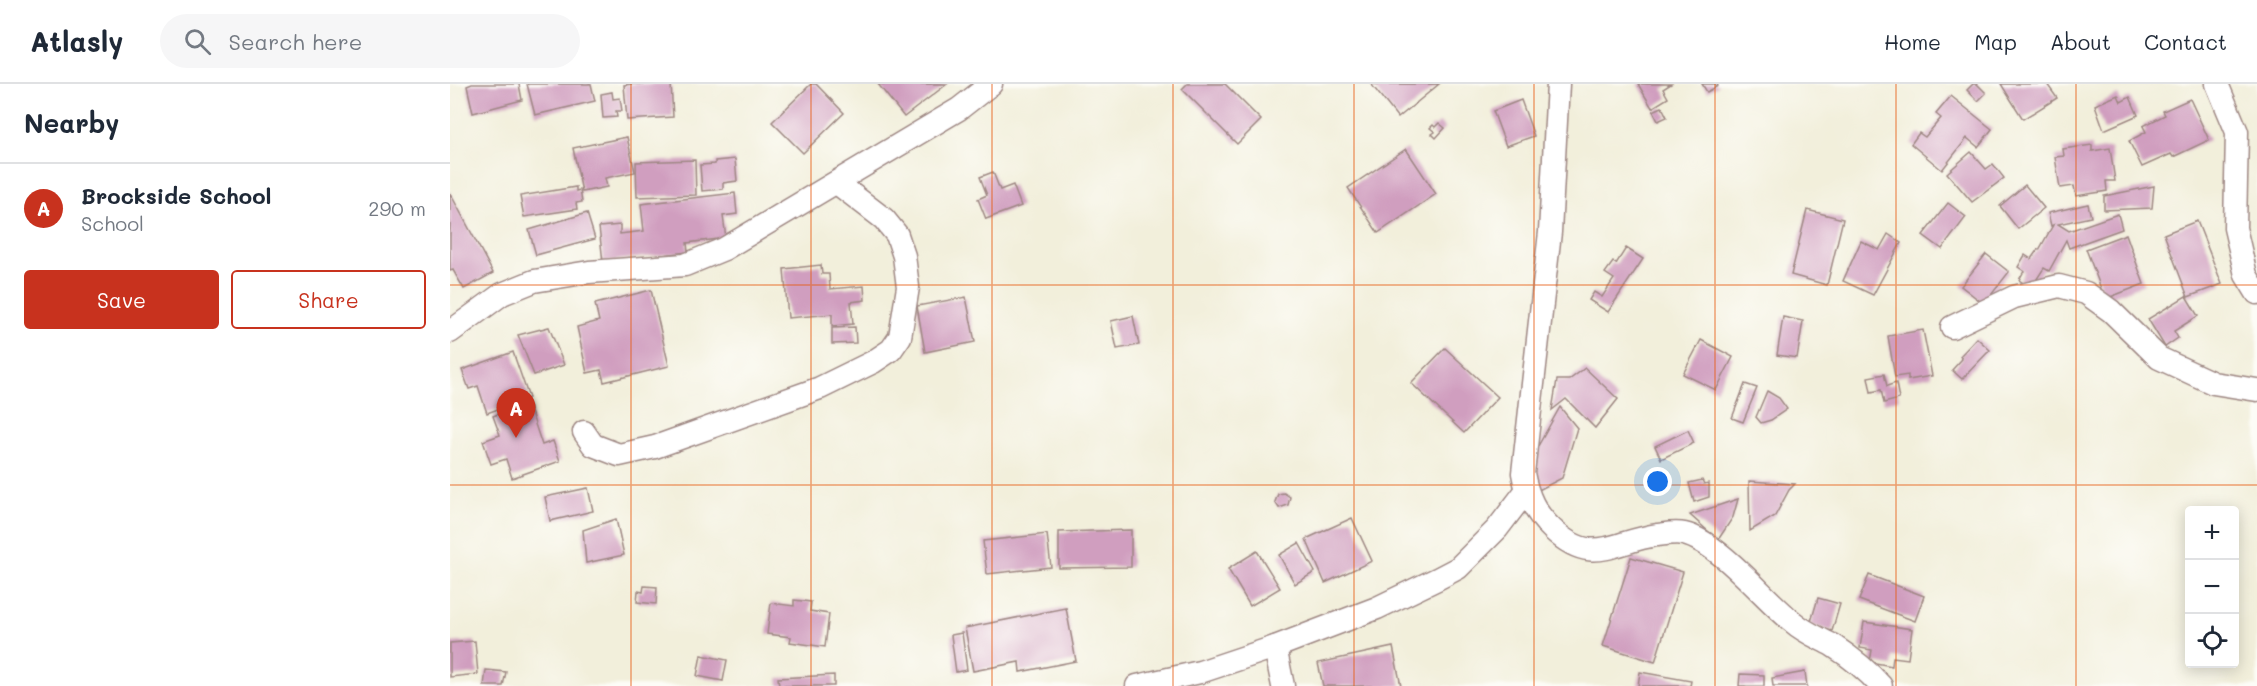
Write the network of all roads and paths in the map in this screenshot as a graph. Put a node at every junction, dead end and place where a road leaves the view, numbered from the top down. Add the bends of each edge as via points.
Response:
1 (991, 84) edge
2 (1558, 84) edge
3 (2217, 84) edge
4 (837, 183) junction
5 (2257, 293) edge
6 (1952, 327) dead end
7 (450, 332) edge
8 (2257, 390) edge
9 (584, 432) dead end
10 (1526, 491) junction
11 (1275, 647) junction
12 (1137, 686) edge
13 (1283, 686) edge
14 (1881, 686) edge

1 - 4 street via 959,109
2 - 10 street via 1550,232 1523,473
3 - 5 street via 2237,132 2235,228 2246,275
4 - 7 street via 724,249 685,265 590,272 534,281 502,294
4 - 9 street via 884,219 897,235 904,256 908,287 900,337 891,350 820,388 655,447 619,455 593,445
6 - 8 street via 2014,297 2060,286 2086,293 2111,311 2158,358 2213,382
10 - 11 street via 1497,529 1458,568 1377,608
10 - 14 street via 1535,510 1550,527 1567,543 1584,550 1665,534 1684,534 1703,543 1722,555 1795,625 1835,647
11 - 12 street via 1200,672
11 - 13 street

